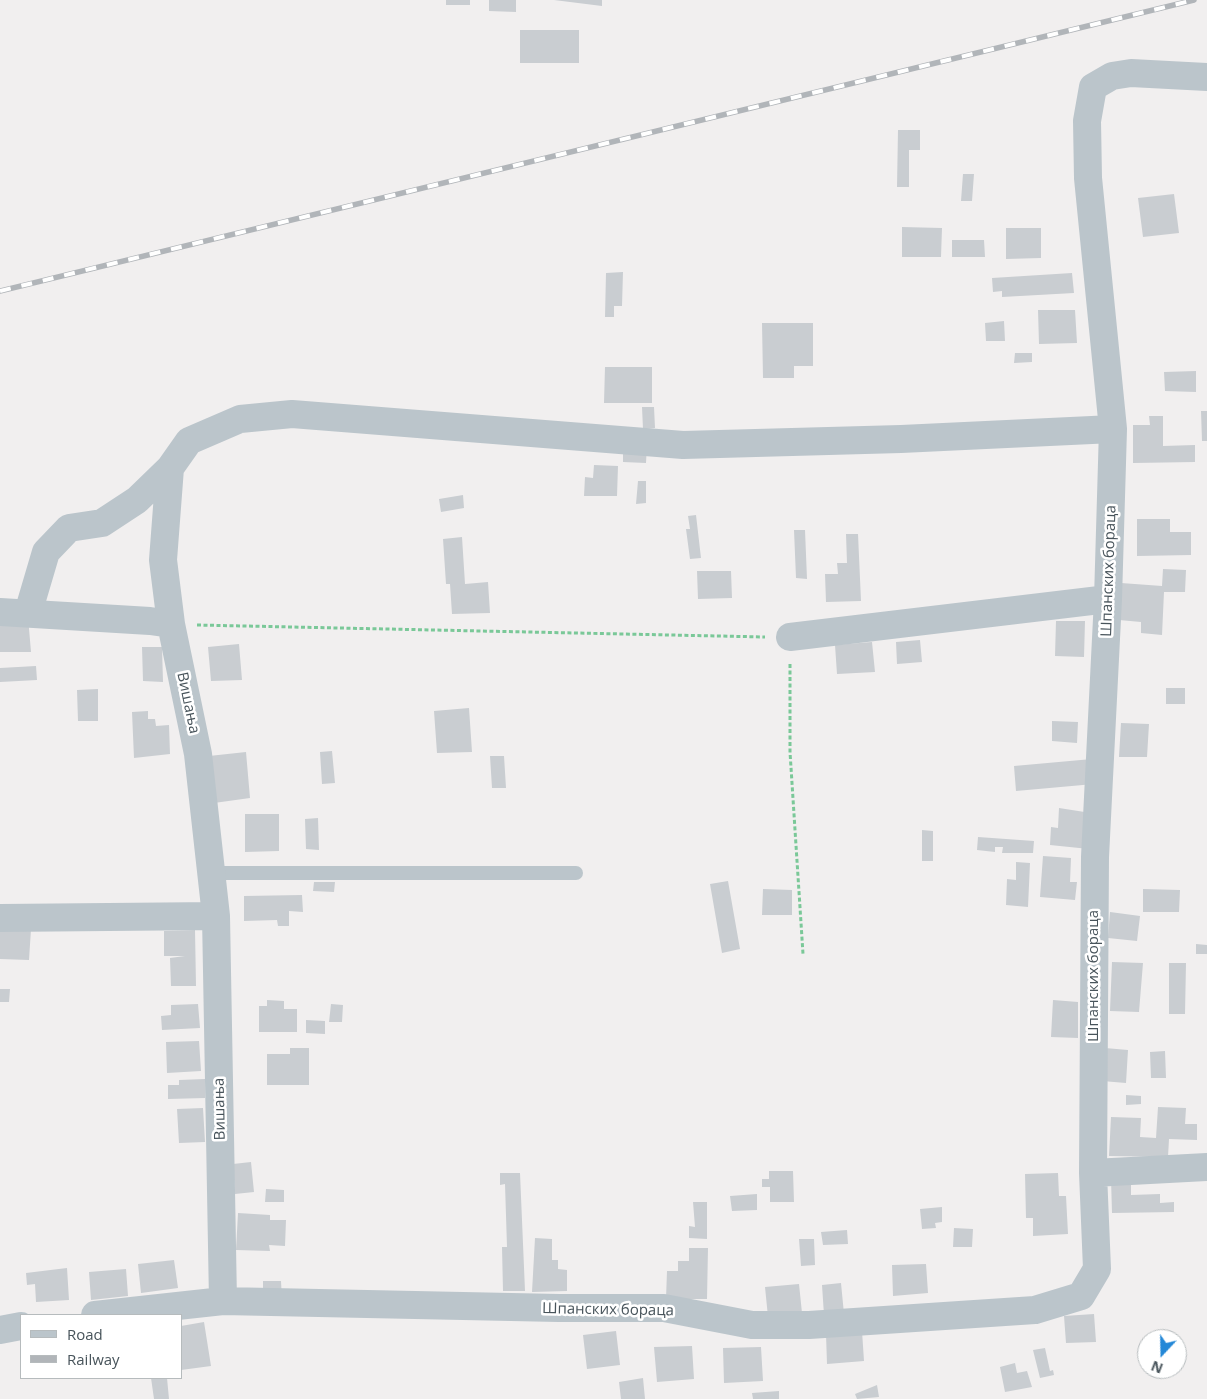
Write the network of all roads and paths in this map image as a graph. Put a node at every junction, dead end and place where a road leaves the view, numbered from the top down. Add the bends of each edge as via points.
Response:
1 (1207, 77) edge
2 (1113, 429) junction
3 (170, 468) junction
4 (1108, 599) junction
5 (0, 612) edge
6 (28, 613) junction
7 (171, 624) junction
8 (790, 637) junction
9 (212, 872) junction
10 (576, 873) dead end
11 (216, 916) junction
12 (0, 918) edge
13 (803, 954) dead end
14 (1207, 1167) edge
15 (1094, 1173) junction
16 (223, 1301) junction
17 (105, 1314) edge
18 (20, 1326) edge
19 (0, 1330) edge

1 - 2 street, Шпанских бораца via 1131,73 1112,76 1093,87 1087,121 1088,178
2 - 3 street via 683,445 292,414 240,418 189,441
2 - 4 street, Шпанских бораца
3 - 6 street via 137,500 102,523 68,528 46,552
3 - 7 street, Вишања via 163,560
4 - 8 street
4 - 15 street, Шпанских бораца via 1095,857
5 - 6 street
6 - 7 street
7 - 8 path
7 - 9 street, Вишања via 198,754
8 - 13 path via 790,752
9 - 10 lane
9 - 11 street, Вишања
11 - 12 street
11 - 16 street, Вишања
14 - 15 street
15 - 16 street, Шпанских бораца via 1097,1269 1081,1296 1035,1310 752,1326 664,1308
16 - 17 street, Шпанских бораца
18 - 19 street

